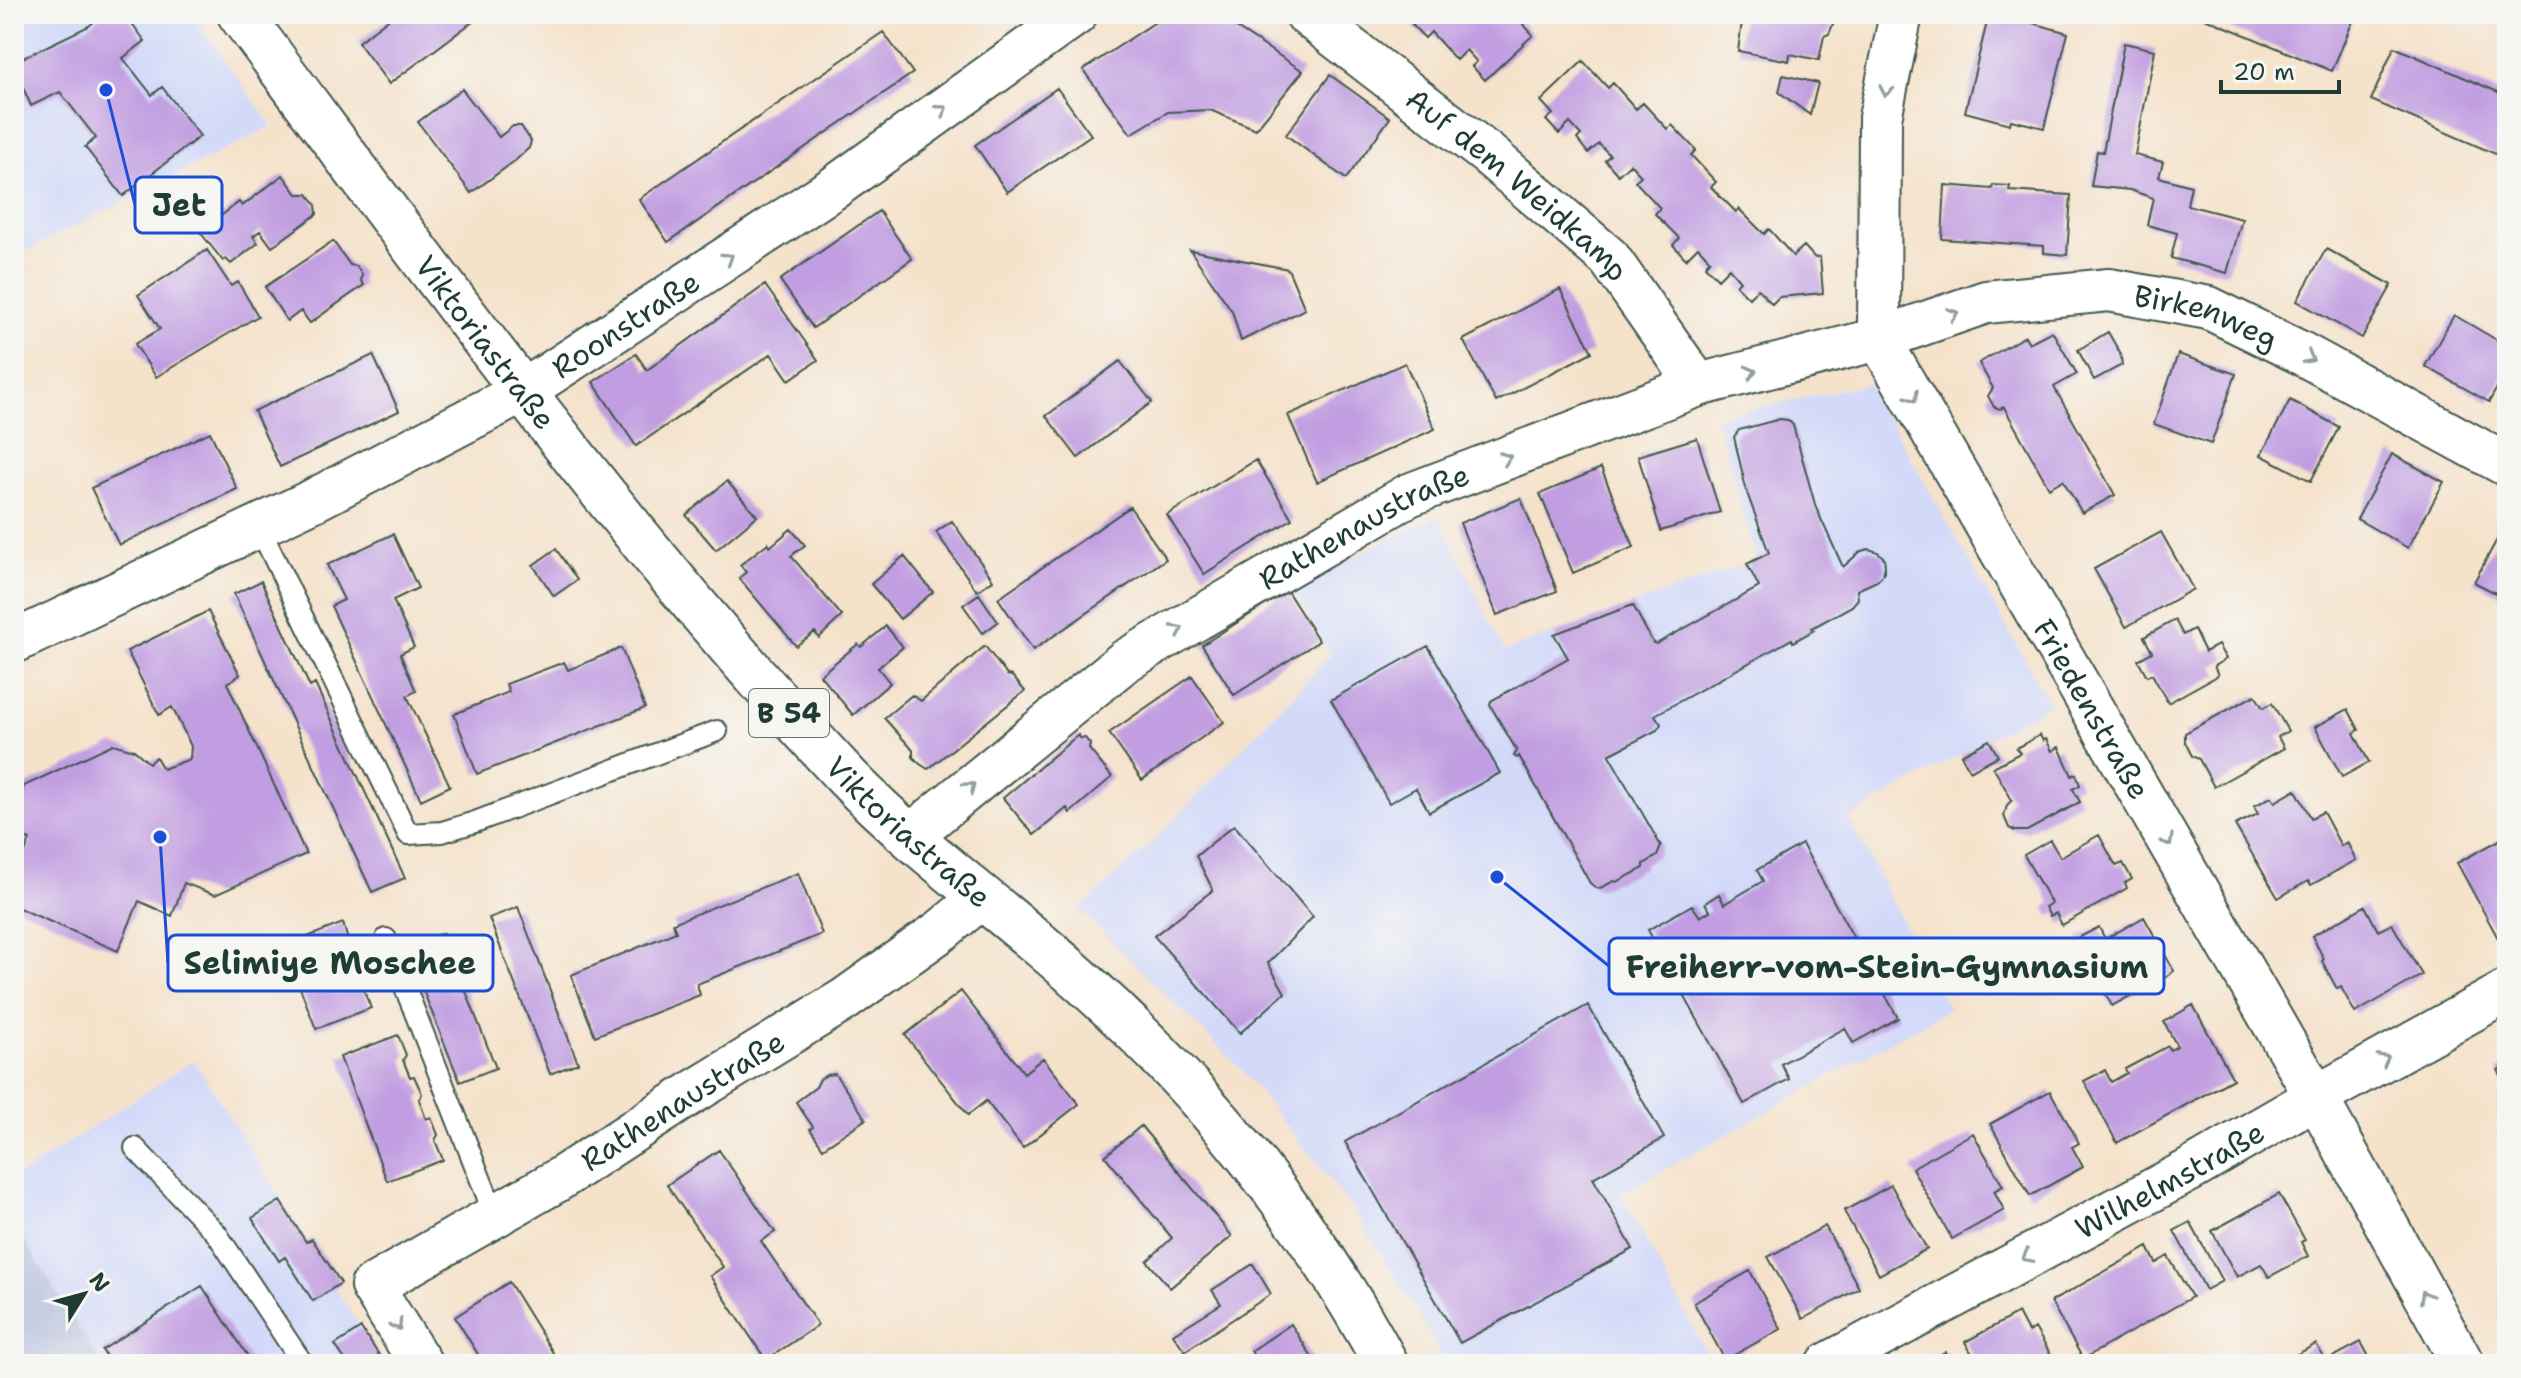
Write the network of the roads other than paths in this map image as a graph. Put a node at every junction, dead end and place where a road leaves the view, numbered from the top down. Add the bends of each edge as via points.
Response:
1 (240, 14) edge
2 (1076, 14) edge
3 (1306, 14) edge
4 (1901, 14) edge
5 (1879, 339) junction
6 (1698, 385) junction
7 (522, 392) junction
8 (2507, 465) edge
9 (259, 527) junction
10 (14, 642) edge
11 (717, 731) dead end
12 (910, 836) junction
13 (982, 897) junction
14 (386, 939) dead end
15 (2507, 991) edge
16 (2316, 1097) junction
17 (135, 1148) dead end
18 (495, 1216) junction
19 (303, 1364) edge
20 (421, 1364) edge
21 (1386, 1364) edge
22 (1828, 1364) edge
23 (2463, 1364) edge

1 - 7 main road, Viktoriastraße / B 54
7 -> 2 street, Roonstraße via 835,187
3 - 6 street, Auf dem Weidkamp via 1489,155 1609,258
4 -> 5 street via 1880,118
6 -> 5 street, Rathenaustraße
5 -> 8 street, Birkenweg via 1986,302 2109,290 2209,308
5 -> 16 street, Friedenstraße
12 -> 6 street, Rathenaustraße via 1125,661 1409,495
7 - 9 street, Roonstraße
7 - 12 main road, Viktoriastraße / B 54 via 794,719
9 - 10 street, Roonstraße
9 - 11 lane via 408,834 442,832 475,822
12 - 13 main road, Viktoriastraße / B 54
13 - 18 street, Rathenaustraße via 844,1000
13 - 21 main road, Viktoriastraße / B 54 via 1152,1047 1226,1130 1294,1215 1355,1306
14 - 18 lane
16 -> 15 street, Wilhelmstraße
16 -> 22 street, Wilhelmstraße
23 -> 16 street, Friedenstraße
17 - 19 lane via 217,1234
18 -> 20 street, Rathenaustraße via 372,1286

